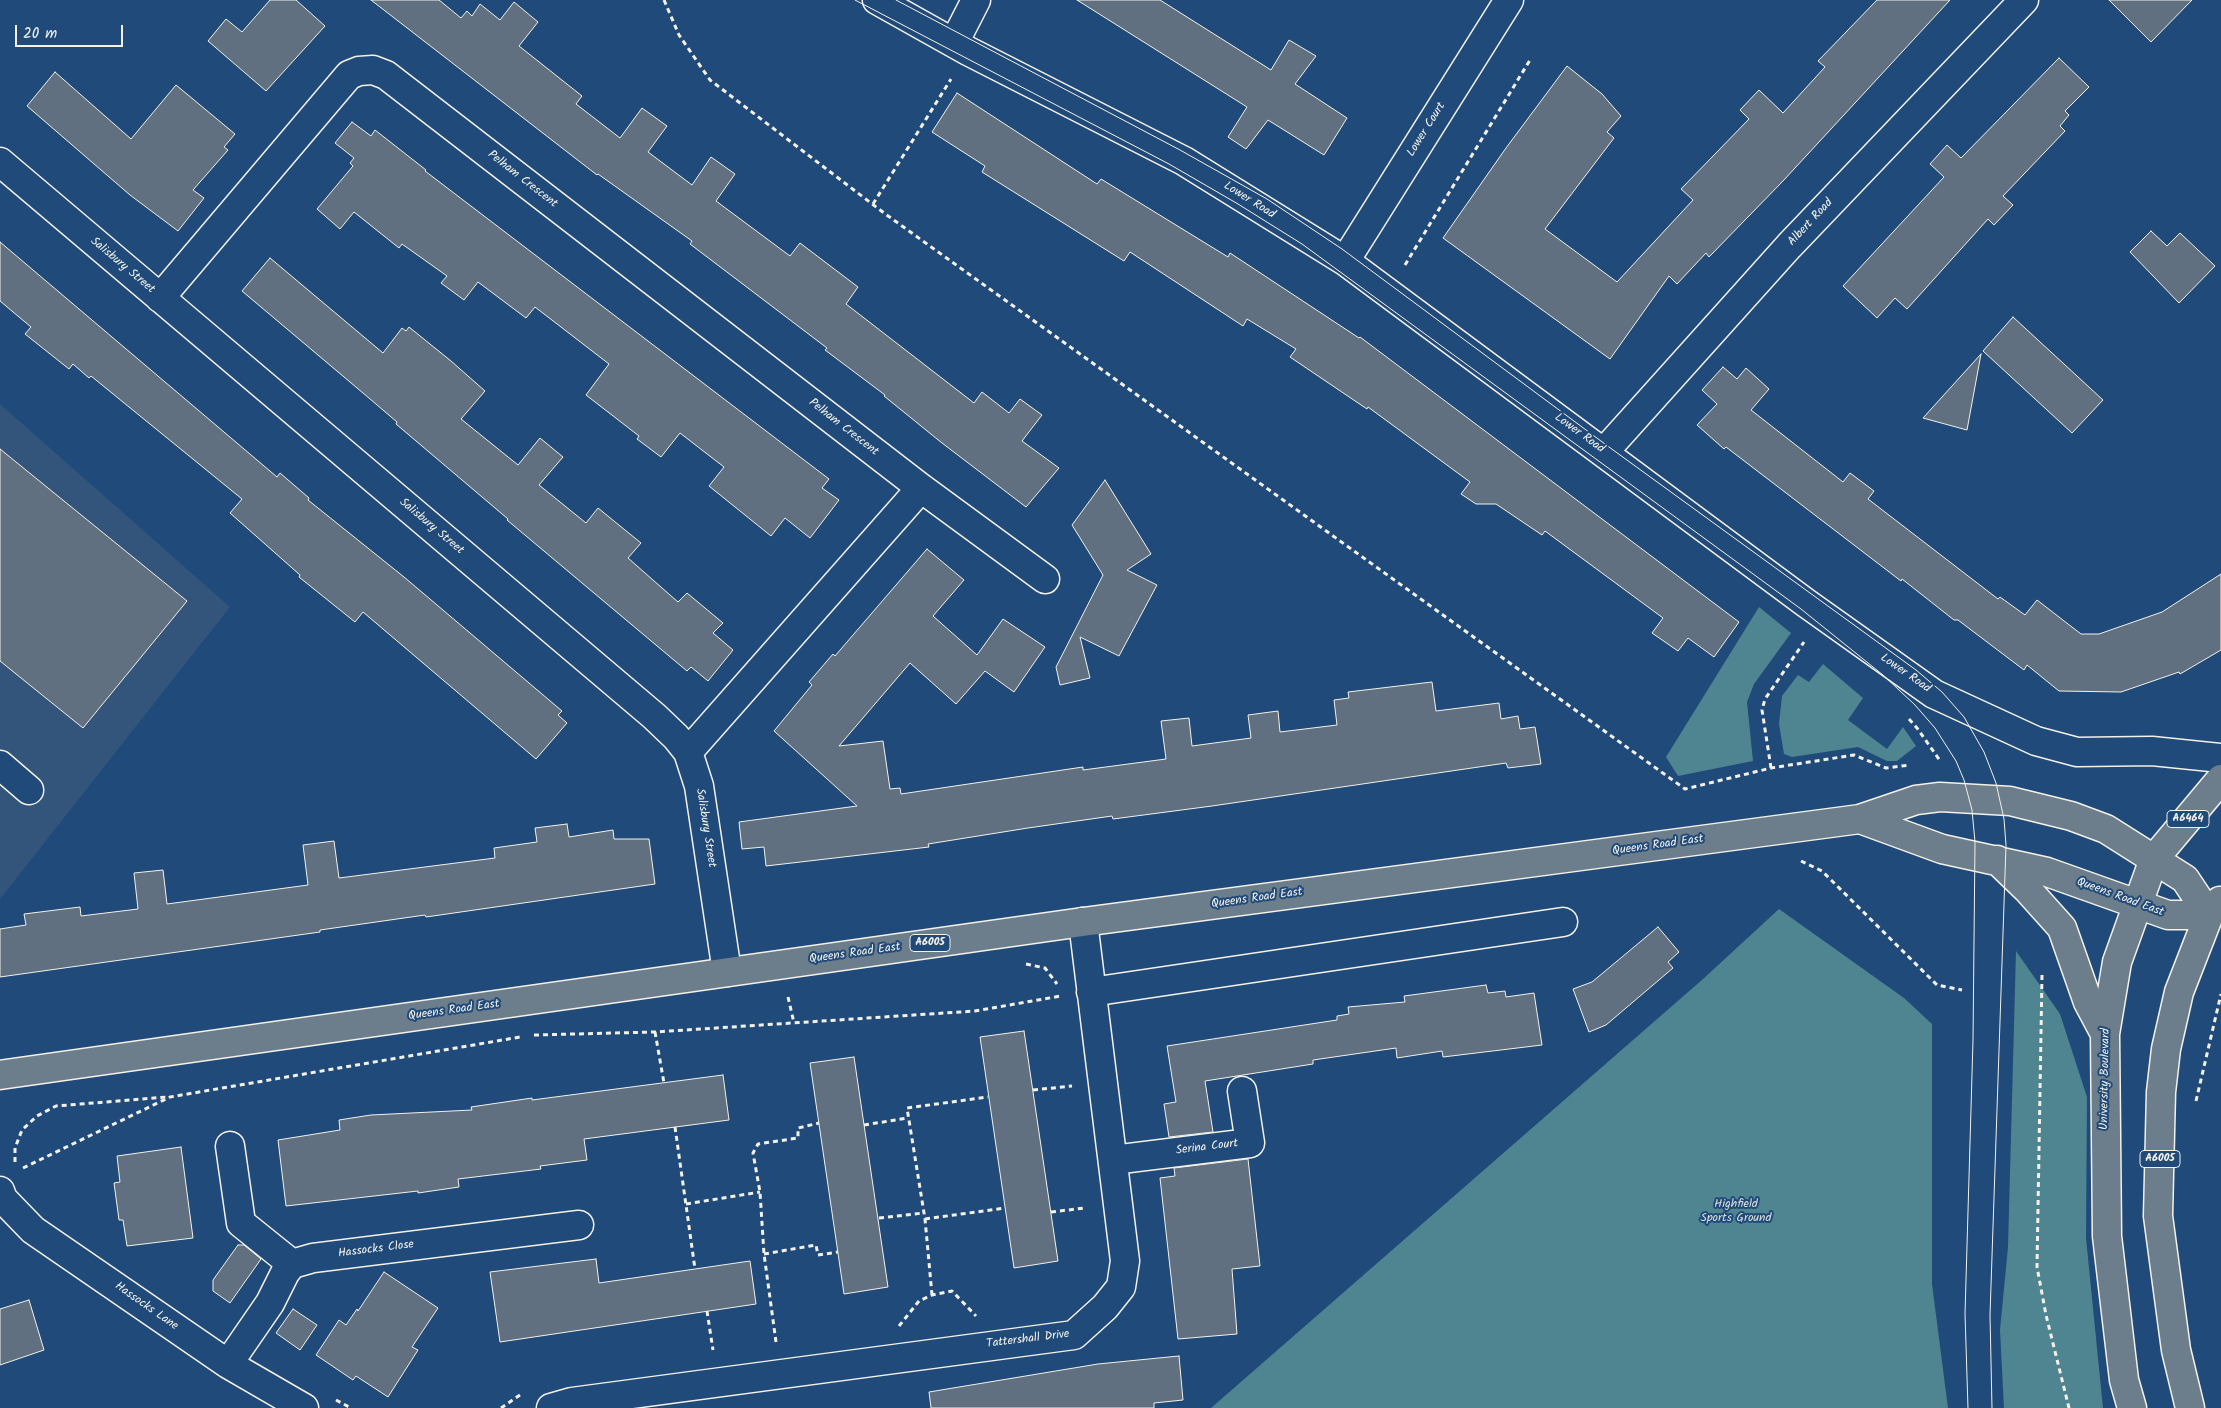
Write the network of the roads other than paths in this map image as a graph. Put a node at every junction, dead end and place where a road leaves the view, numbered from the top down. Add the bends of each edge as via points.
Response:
1 (877, 0) edge
2 (976, 0) edge
3 (2024, 0) edge
4 (1506, 1) edge
5 (961, 47) junction
6 (0, 162) edge
7 (1345, 261) junction
8 (160, 298) junction
9 (1604, 452) junction
10 (921, 488) junction
11 (1045, 580) dead end
12 (688, 752) junction
13 (2221, 758) edge
14 (0, 765) edge
15 (2221, 779) edge
16 (28, 790) dead end
17 (1860, 819) junction
18 (2154, 859) junction
19 (1997, 860) junction
20 (2138, 904) junction
21 (2215, 907) edge
22 (1083, 922) junction
23 (1563, 922) dead end
24 (727, 972) junction
25 (1091, 992) junction
26 (2105, 1034) junction
27 (0, 1075) edge
28 (1242, 1091) dead end
29 (230, 1146) dead end
30 (1113, 1160) junction
31 (8, 1181) edge
32 (579, 1225) dead end
33 (292, 1264) junction
34 (228, 1364) junction
35 (304, 1408) edge
36 (551, 1408) edge
37 (2132, 1408) edge
38 (2190, 1408) edge

1 - 5 street, Lower Road
2 - 5 street
3 - 9 street, Albert Road via 1789,246
4 - 7 street, Lower Court
5 - 7 street, Lower Road via 1184,161
6 - 8 street, Salisbury Street
7 - 9 street, Lower Road
8 - 10 street, Pelham Crescent via 349,75 373,70 394,81
8 - 12 street, Salisbury Street via 654,716
9 - 13 street, Lower Road via 1934,694 2036,741 2077,752 2152,751
10 - 11 street, Pelham Crescent
10 - 12 street
12 - 24 street, Salisbury Street via 699,786
14 - 16 street
15 - 18 main road, University Boulevard / A6464
17 - 18 main road, Queens Road East / A6005 via 1916,800 1960,797 2010,801 2071,816 2106,829
17 - 19 main road, Queens Road East / A6005 via 1942,849
17 - 22 main road, Queens Road East / A6005
18 - 20 main road, University Boulevard / A6464
18 - 21 main road, Queens Road East / A6005 via 2185,879
19 - 20 main road, Queens Road East / A6005 via 2063,877
19 - 26 main road via 2062,928 2088,1002
20 - 21 main road, Queens Road East / A6005 via 2168,915
20 - 26 main road, University Boulevard via 2117,962
21 - 38 main road, A6005 via 2180,992 2166,1049 2161,1092 2158,1216 2176,1350
22 - 24 main road, Queens Road East / A6005
22 - 25 street, Tattershall Drive
23 - 25 street
24 - 27 main road, Queens Road East / A6005
25 - 30 street, Tattershall Drive
26 - 37 main road, University Boulevard via 2107,1236 2124,1380
28 - 30 street, Serina Court via 1250,1143
29 - 33 street via 241,1223
30 - 36 street, Tattershall Drive via 1125,1261 1121,1287 1074,1335 572,1402
31 - 34 street, Hassocks Lane via 3,1199 33,1230
32 - 33 street, Hassocks Close via 313,1258
33 - 34 street
34 - 35 street, Hassocks Lane

